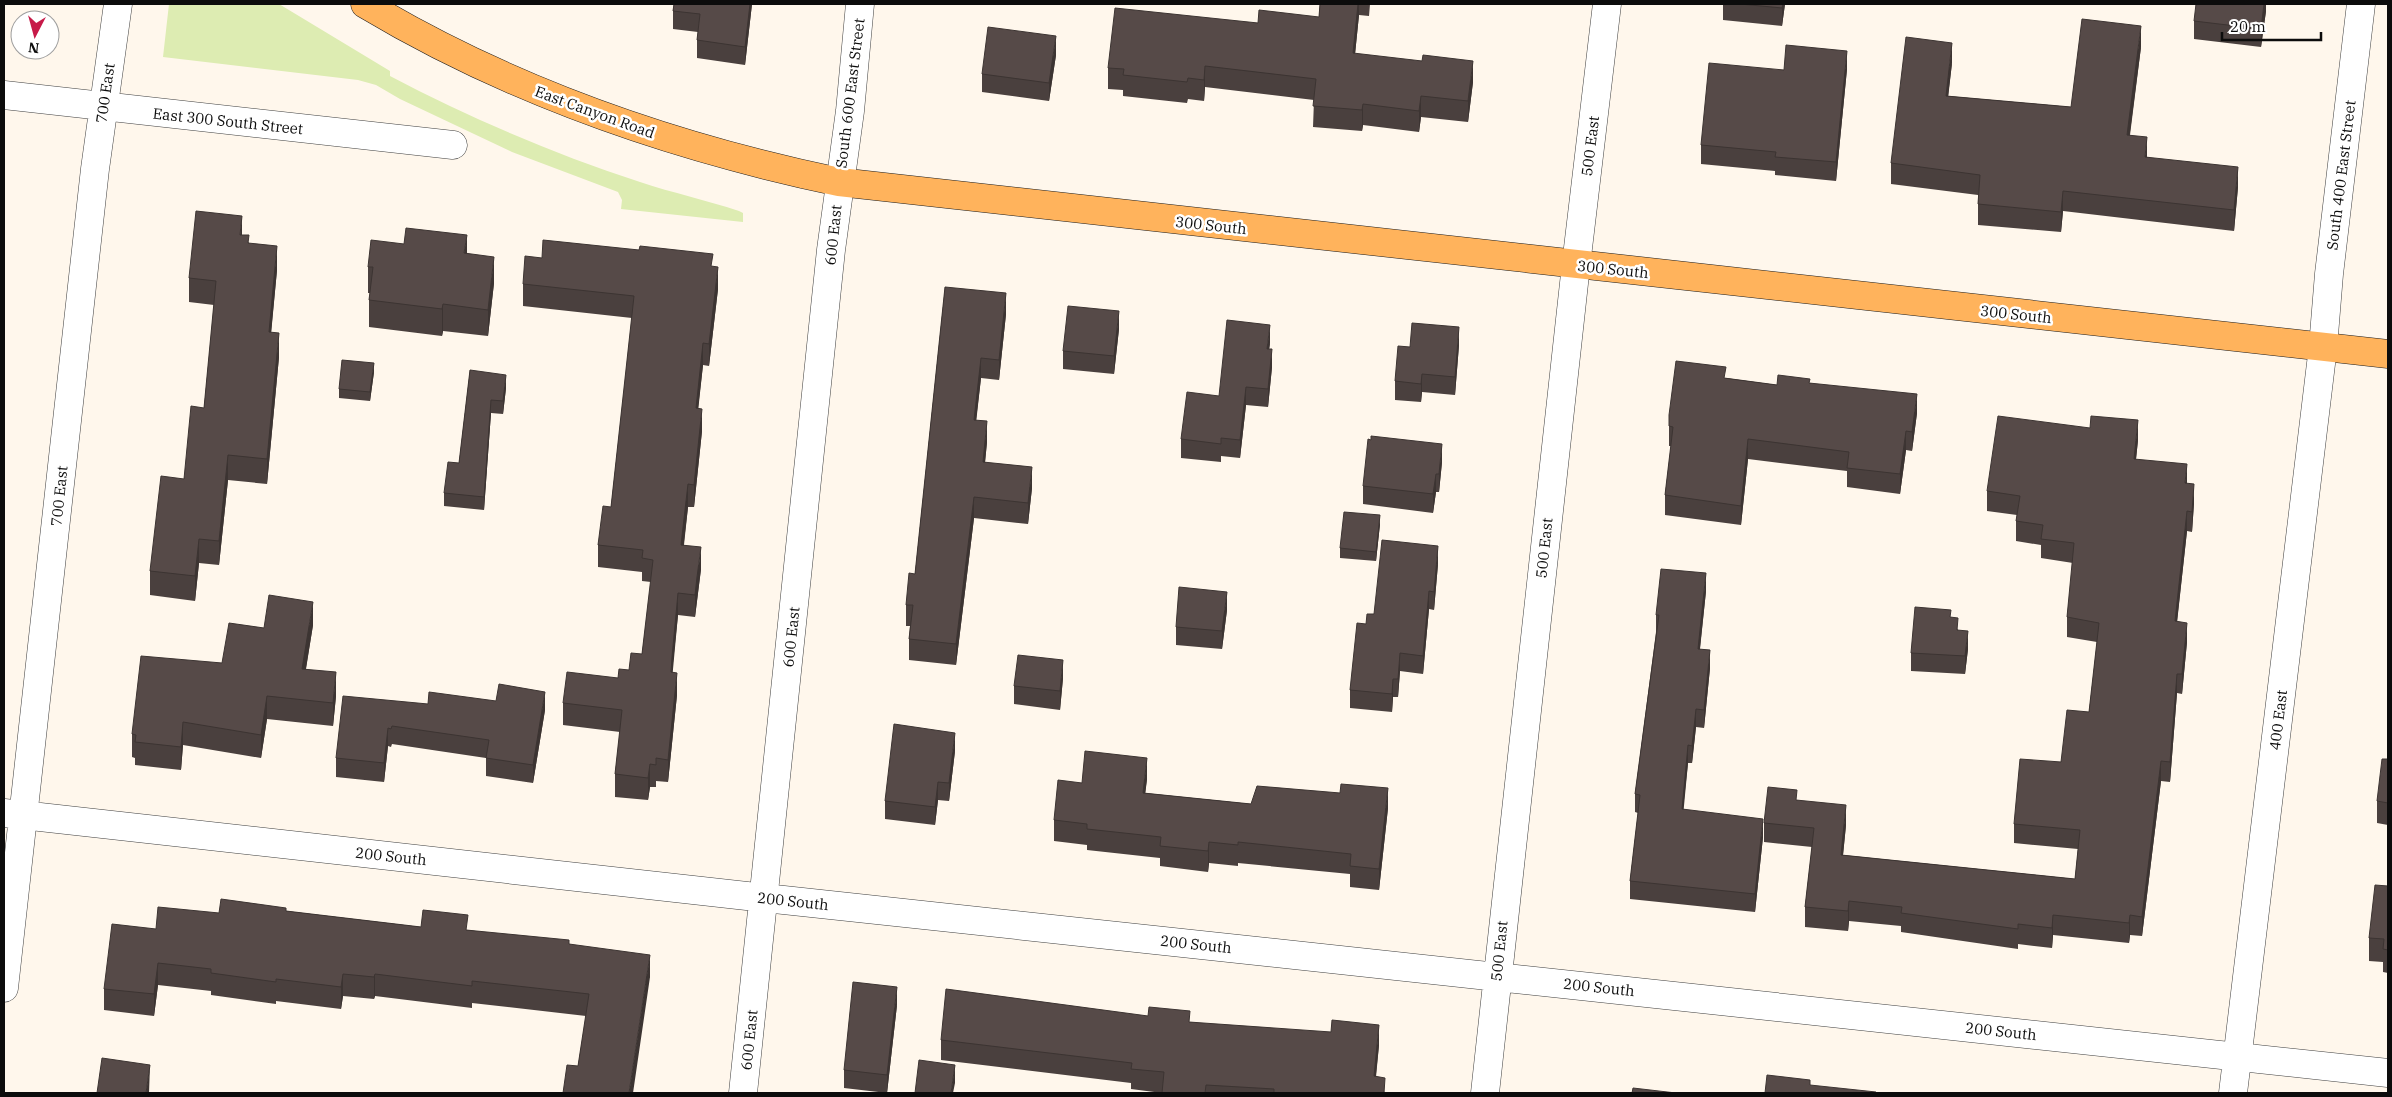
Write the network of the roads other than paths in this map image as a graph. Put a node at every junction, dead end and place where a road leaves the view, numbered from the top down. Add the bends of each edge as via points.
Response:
1 (118, 4) edge
2 (365, 4) edge
3 (860, 4) edge
4 (1607, 4) edge
5 (2361, 4) edge
6 (4, 95) edge
7 (103, 107) junction
8 (453, 145) dead end
9 (839, 182) junction
10 (1576, 265) junction
11 (2323, 348) junction
12 (2388, 354) edge
13 (13, 814) edge
14 (765, 898) junction
15 (1496, 975) junction
16 (4, 988) edge
17 (2236, 1056) junction
18 (2388, 1073) edge
19 (743, 1093) edge
20 (1485, 1093) edge
21 (2233, 1093) edge

1 - 7 street, 700 East
2 - 9 main road, East Canyon Road via 463,58 606,118 731,157
3 - 9 street, South 600 East Street via 850,112
4 - 10 street, 500 East
5 - 11 street, South 400 East Street
6 - 7 street, East 300 South Street
7 - 8 street, East 300 South Street
7 - 13 street, 700 East
9 - 10 main road, 300 South
9 - 14 street, 600 East
10 - 11 main road, 300 South
10 - 15 street, 500 East
11 - 12 main road, 300 South
11 - 17 street, 400 East
13 - 14 street, 200 South
13 - 16 street, 700 East
14 - 15 street, 200 South
14 - 19 street, 600 East
15 - 17 street, 200 South
15 - 20 street, 500 East
17 - 18 street, 200 South
17 - 21 street, 400 East

